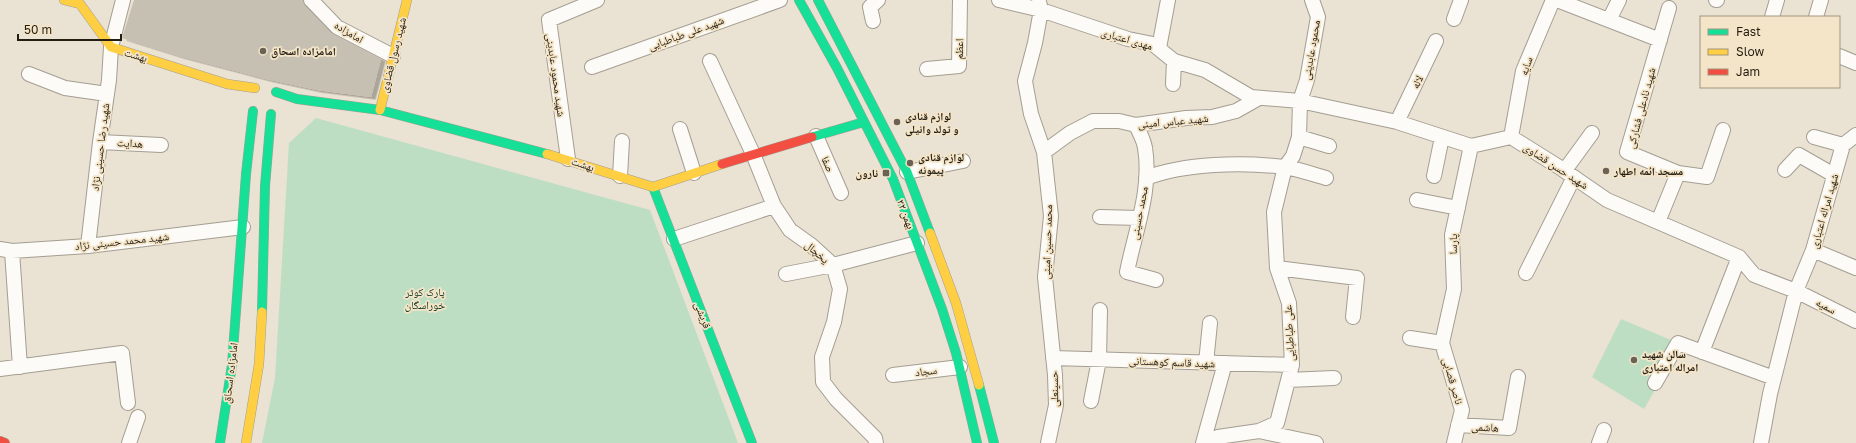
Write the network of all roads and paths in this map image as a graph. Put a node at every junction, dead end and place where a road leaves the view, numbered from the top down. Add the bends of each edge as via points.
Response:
1 (64, 0) edge
2 (122, 0) edge
3 (311, 0) edge
4 (780, 0) edge
5 (799, 0) edge
6 (818, 0) edge
7 (878, 0) edge
8 (960, 0) edge
9 (999, 0) edge
10 (1168, 0) edge
11 (1312, 0) edge
12 (1461, 0) edge
13 (1554, 0) edge
14 (1557, 0) edge
15 (1619, 0) edge
16 (1777, 0) edge
17 (1821, 0) edge
18 (405, 1) edge
19 (593, 1) edge
20 (1040, 5) edge
21 (1669, 8) dead end
22 (1772, 16) edge
23 (1816, 16) edge
24 (1454, 19) dead end
25 (1610, 20) junction
26 (873, 21) dead end
27 (1660, 40) junction
28 (1436, 41) dead end
29 (111, 47) junction
30 (1159, 48) junction
31 (393, 56) junction
32 (1840, 56) edge
33 (710, 61) dead end
34 (1174, 61) junction
35 (1856, 63) edge
36 (592, 67) dead end
37 (927, 69) dead end
38 (30, 74) dead end
39 (227, 84) junction
40 (1173, 84) dead end
41 (254, 88) junction
42 (276, 92) junction
43 (107, 94) junction
44 (247, 98) junction
45 (1259, 98) junction
46 (297, 99) junction
47 (1300, 101) junction
48 (280, 104) junction
49 (380, 110) junction
50 (252, 111) junction
51 (271, 114) junction
52 (864, 122) junction
53 (1397, 122) junction
54 (1136, 125) junction
55 (680, 129) dead end
56 (1723, 130) dead end
57 (1592, 133) dead end
58 (1856, 135) edge
59 (816, 136) junction
60 (1299, 137) junction
61 (1442, 137) junction
62 (1511, 137) junction
63 (1814, 137) dead end
64 (622, 141) dead end
65 (100, 142) junction
66 (161, 145) dead end
67 (1843, 145) junction
68 (1328, 146) dead end
69 (1471, 146) junction
70 (1044, 152) junction
71 (753, 154) junction
72 (568, 159) junction
73 (963, 161) dead end
74 (1285, 168) junction
75 (1785, 170) dead end
76 (907, 172) junction
77 (1678, 173) junction
78 (694, 174) junction
79 (1570, 174) junction
80 (1834, 175) junction
81 (620, 176) junction
82 (1434, 176) dead end
83 (1146, 178) junction
84 (1326, 178) dead end
85 (654, 187) junction
86 (841, 193) dead end
87 (1417, 200) dead end
88 (774, 206) junction
89 (1458, 208) junction
90 (1100, 217) dead end
91 (1140, 218) junction
92 (1658, 222) junction
93 (243, 227) junction
94 (674, 239) junction
95 (917, 243) junction
96 (88, 246) junction
97 (6, 250) edge
98 (1813, 250) junction
99 (1739, 257) junction
100 (941, 263) junction
101 (833, 265) junction
102 (1277, 268) junction
103 (1856, 268) edge
104 (927, 269) junction
105 (1526, 272) dead end
106 (786, 274) dead end
107 (1156, 280) dead end
108 (1796, 291) junction
109 (1100, 310) dead end
110 (1353, 317) dead end
111 (1856, 321) edge
112 (1210, 323) dead end
113 (1410, 338) dead end
114 (1442, 343) junction
115 (1702, 352) junction
116 (1053, 358) junction
117 (1099, 360) junction
118 (1206, 363) junction
119 (1225, 363) junction
120 (1292, 365) junction
121 (960, 367) junction
122 (20, 368) junction
123 (0, 369) edge
124 (893, 375) dead end
125 (1518, 377) dead end
126 (1334, 378) dead end
127 (1774, 378) junction
128 (1288, 380) junction
129 (1655, 383) dead end
130 (1091, 400) dead end
131 (128, 403) dead end
132 (138, 417) dead end
133 (1458, 425) junction
134 (1259, 430) junction
135 (1604, 430) dead end
136 (0, 441) edge
137 (5, 443) edge
138 (130, 443) edge
139 (220, 443) edge
140 (246, 443) edge
141 (752, 443) edge
142 (876, 443) edge
143 (978, 443) edge
144 (994, 443) edge
145 (1048, 443) edge
146 (1203, 443) edge
147 (1206, 443) edge
148 (1316, 443) edge
149 (1454, 443) edge
150 (1600, 443) edge
151 (1761, 443) edge

1 - 29 street, بهشت via 80,4
2 - 29 street
3 - 31 street, امامزاده via 337,27
4 - 36 street, شهید علی طباطبایی
5 - 52 street, ۲۲ بهمن
6 - 76 street, ۲۲ بهمن
7 - 26 street via 870,7
8 - 37 street, اعظم via 959,66
9 - 20 street, مهدی اعتباری
10 - 30 street
11 - 47 street, محمود عابدینی via 1318,17 1307,80
12 - 24 street
13 - 62 street, سایه via 1523,71
14 - 25 street
15 - 25 street
16 - 22 street
17 - 23 street
18 - 31 street, شهید رسول قضاوی
19 - 72 street, شهید محمود عابدینی via 549,20
20 - 30 street, مهدی اعتباری via 1128,39 1153,44
20 - 70 street, محمد حسین امینی via 1035,43 1025,81 1031,114
21 - 27 street, شهید نادعلی فشارکی
25 - 27 street
27 - 77 street, شهید نادعلی فشارکی via 1627,152
28 - 53 street, لاله
29 - 39 street, بهشت
29 - 43 street, شهید رضا حسینی نژاد
30 - 34 street, مهدی اعتباری
31 - 49 street, شهید رسول قضاوی
32 - 35 street
33 - 71 street, یخچال
34 - 40 street
34 - 45 street, مهدی اعتباری via 1205,70 1239,91
38 - 43 street via 65,88
39 - 41 street
39 - 44 street
41 - 42 street via 266,86
41 - 44 street
42 - 46 street, بهشت
42 - 48 street
43 - 65 street, شهید رضا حسینی نژاد
44 - 50 street
45 - 47 street, مهدی اعتباری
45 - 54 street, شهید عباس امینی via 1236,111 1212,117
46 - 48 street
46 - 49 street, بهشت
47 - 53 street, شهید حسن قضاوی
47 - 60 street, علی طباطبایی
48 - 51 street
49 - 72 street, بهشت
50 - 51 street via 261,115
50 - 93 street, امامزاده اسحاق
51 - 140 street via 265,186 264,266
52 - 59 street
52 - 95 street, ۲۲ بهمن via 893,180
53 - 61 street, شهید حسن قضاوی
54 - 70 street, شهید عباس امینی via 1119,121 1093,120
54 - 83 street, محمد حسینی via 1145,147
55 - 78 street
56 - 77 street via 1707,177
57 - 79 street
58 - 67 street
59 - 71 street
59 - 86 street, صفا
60 - 68 street
60 - 74 street, علی طباطبایی via 1293,156
61 - 69 street, شهید حسن قضاوی
61 - 82 street
62 - 69 street, شهید حسن قضاوی
62 - 79 street, شهید حسن قضاوی
63 - 67 street
64 - 81 street
65 - 66 street, هدایت
65 - 96 street, شهید رضا حسینی نژاد
67 - 80 street, شهید امراله اعتباری
69 - 89 street, پارسا
70 - 116 street, محمد حسین امینی via 1051,216 1044,277
71 - 78 street
71 - 88 street, یخچال
72 - 81 street, بهشت
73 - 76 street
74 - 83 street via 1239,165 1179,168
74 - 84 street
74 - 102 street, علی طباطبایی via 1274,212
75 - 80 street via 1799,155
76 - 100 street, ۲۲ بهمن
77 - 92 street
78 - 85 street
79 - 92 street, شهید حسن قضاوی via 1607,200
79 - 105 street
80 - 98 street, شهید امراله اعتباری
81 - 85 street, بهشت
83 - 91 street, محمد حسینی
85 - 94 street, قریشی
87 - 89 street
88 - 94 street
88 - 101 street, یخچال via 790,230 812,245
89 - 114 street, پارسا via 1452,235 1454,289
90 - 91 street
91 - 107 street, محمد حسینی via 1127,272
92 - 99 street, شهید حسن قضاوی
93 - 96 street, شهید محمد حسینی نژاد
93 - 139 street, امامزاده اسحاق via 236,365
94 - 141 street, قریشی
95 - 101 street
95 - 104 street, ۲۲ بهمن
96 - 97 street, شهید محمد حسینی نژاد
97 - 122 street
98 - 103 street
98 - 108 street, شهید امراله اعتباری
99 - 108 street, شهید حسن قضاوی via 1754,275
99 - 115 street
100 - 104 street
100 - 144 street, ۲۲ بهمن via 970,348
101 - 106 street
101 - 142 street, یخچال via 840,289 834,322 822,357 823,382 836,399 875,438
102 - 110 street via 1356,278
102 - 120 street, علی طباطبایی via 1289,303
104 - 121 street, ۲۲ بهمن
108 - 111 street, سمیه
108 - 127 street, شهید امراله اعتباری
109 - 117 street
112 - 118 street
113 - 114 street
114 - 133 street, ناصر قصابی via 1462,410
115 - 127 street
115 - 129 street via 1678,343
116 - 117 street, شهید قاسم کوهستانی
116 - 145 street, حسینعلی via 1056,405
117 - 118 street, شهید قاسم کوهستانی
117 - 130 street
118 - 119 street, شهید قاسم کوهستانی
119 - 120 street, شهید قاسم کوهستانی
119 - 146 street
120 - 128 street, علی طباطبایی
121 - 124 street, سجاد
121 - 143 street, ۲۲ بهمن
122 - 123 street
122 - 131 street via 122,353
125 - 133 street, هاشمی via 1509,428
126 - 128 street
127 - 151 street, شهید امراله اعتباری
128 - 134 street, علی طباطبایی via 1277,423
132 - 138 street
133 - 149 street, ناصر قصابی
134 - 147 street, علی طباطبایی via 1218,436
134 - 148 street
135 - 150 street
136 - 137 street

